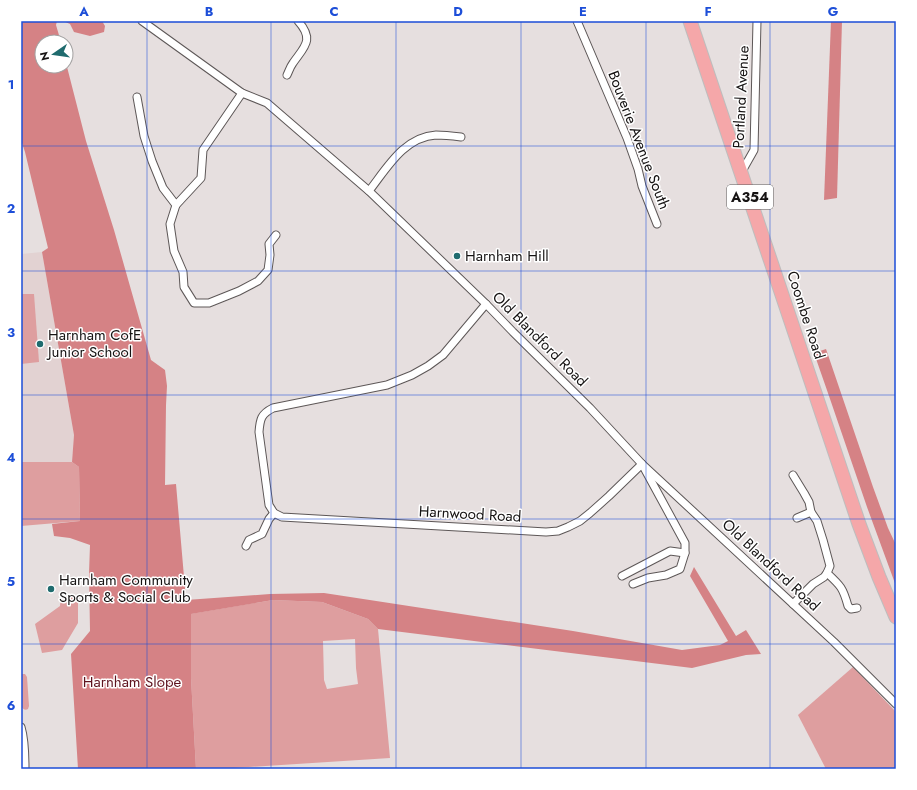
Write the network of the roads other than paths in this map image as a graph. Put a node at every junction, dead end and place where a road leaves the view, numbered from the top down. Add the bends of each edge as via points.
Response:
1 (142, 21) edge
2 (298, 21) edge
3 (577, 21) edge
4 (690, 21) edge
5 (757, 21) edge
6 (287, 75) dead end
7 (242, 93) junction
8 (137, 97) dead end
9 (461, 137) dead end
10 (741, 173) junction
11 (369, 191) junction
12 (176, 205) junction
13 (657, 224) dead end
14 (276, 235) dead end
15 (486, 304) junction
16 (642, 464) junction
17 (794, 475) dead end
18 (811, 512) junction
19 (274, 513) junction
20 (797, 518) dead end
21 (246, 546) dead end
22 (685, 553) junction
23 (827, 573) junction
24 (622, 576) dead end
25 (633, 584) dead end
26 (793, 604) junction
27 (848, 606) junction
28 (857, 608) dead end
29 (846, 614) dead end
30 (896, 617) edge
31 (896, 704) edge
32 (21, 727) edge
33 (25, 769) edge

1 - 7 street, Old Blandford Road
2 - 6 street via 306,31 306,45
3 - 13 street, Bouverie Avenue South via 627,138
4 - 10 highway, Coombe Road / A354
5 - 10 street, Portland Avenue via 754,150
7 - 11 street, Old Blandford Road via 267,103
7 - 12 street via 203,150 201,178
8 - 12 street via 144,136 152,161 163,188
9 - 11 street via 436,135 409,144
10 - 30 highway, Coombe Road / A354 via 859,524
11 - 15 street, Old Blandford Road
12 - 14 street via 170,224 174,251 183,272 184,287 194,303 209,303 258,281 268,270 269,244
15 - 16 street, Old Blandford Road
15 - 19 street via 443,355 412,374 382,386 266,411 260,421 259,432 269,505
16 - 19 street, Harnwood Road via 590,513 558,531 282,517
16 - 22 street via 684,544
16 - 26 street, Old Blandford Road
17 - 18 street via 809,502
18 - 20 street
18 - 23 street via 817,521 830,566
19 - 21 street via 262,534 249,540
22 - 24 street via 670,551
22 - 25 street via 680,569
23 - 26 street
23 - 27 street via 844,591
26 - 31 street, Old Blandford Road
27 - 28 street via 851,609
27 - 29 street
32 - 33 street

